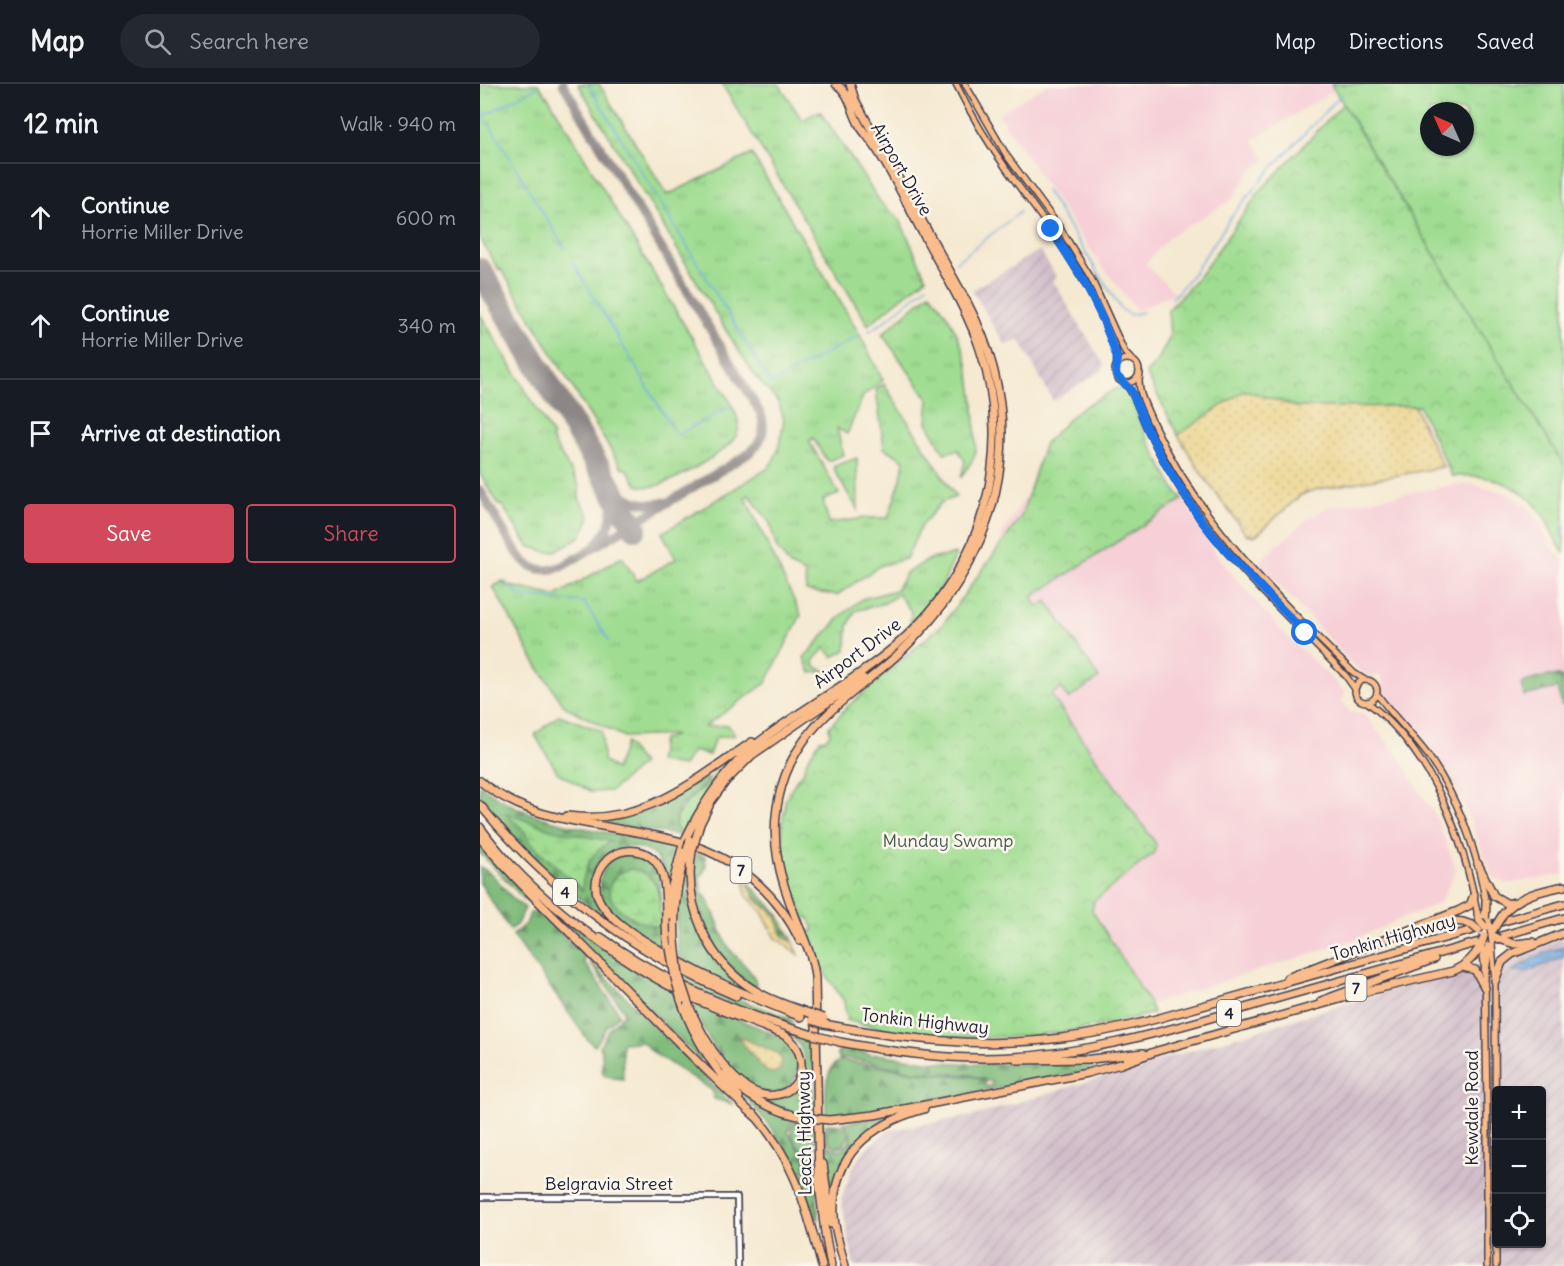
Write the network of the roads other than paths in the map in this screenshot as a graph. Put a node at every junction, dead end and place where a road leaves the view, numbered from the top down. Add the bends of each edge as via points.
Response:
1 (836, 84) edge
2 (850, 84) edge
3 (956, 84) edge
4 (964, 84) edge
5 (1131, 359) junction
6 (1117, 364) junction
7 (1140, 374) junction
8 (1125, 383) junction
9 (922, 630) junction
10 (1365, 680) junction
11 (1355, 689) junction
12 (1377, 694) junction
13 (1367, 702) junction
14 (795, 716) junction
15 (480, 781) edge
16 (480, 805) edge
17 (522, 807) junction
18 (480, 825) edge
19 (480, 838) edge
20 (690, 840) junction
21 (687, 850) junction
22 (1478, 864) junction
23 (1564, 886) edge
24 (1474, 895) junction
25 (1517, 901) junction
26 (1486, 902) joint
27 (1564, 904) edge
28 (1564, 918) edge
29 (1482, 919) junction
30 (1438, 920) junction
31 (1564, 933) edge
32 (1547, 939) junction
33 (1486, 941) junction
34 (671, 949) junction
35 (1493, 955) joint
36 (1461, 967) junction
37 (1485, 972) joint
38 (1495, 981) junction
39 (1485, 988) junction
40 (1257, 990) junction
41 (816, 998) junction
42 (685, 1002) junction
43 (1282, 1015) junction
44 (801, 1017) junction
45 (812, 1017) junction
46 (701, 1044) junction
47 (1157, 1051) junction
48 (981, 1058) junction
49 (964, 1098) junction
50 (758, 1118) junction
51 (819, 1134) junction
52 (480, 1197) edge
53 (738, 1266) edge
54 (822, 1266) edge
55 (831, 1266) edge
56 (844, 1266) edge
57 (1487, 1266) edge
58 (1496, 1266) edge

1 - 14 highway, Airport Drive via 846,94 859,125 879,152 971,326 990,386 994,447 988,496 976,532 936,605 888,652
2 - 9 highway, Airport Drive via 855,100 973,313 989,353 998,394 1000,457 986,525 961,579
3 - 6 main road via 995,151 1084,281 1115,350
4 - 5 main road via 1007,156 1076,252
5 - 6 main road
5 - 7 main road via 1137,363
6 - 8 main road via 1116,375
7 - 8 main road via 1136,380
7 - 10 main road via 1139,389 1155,427 1206,514 1269,587
8 - 11 main road via 1166,465 1200,519
9 - 20 highway via 879,666 752,755 718,791
9 - 41 highway via 814,727 792,760 779,795 775,828 777,864 814,969
10 - 11 main road
10 - 12 main road via 1374,684
11 - 13 main road via 1358,700
12 - 13 main road
12 - 22 main road via 1446,783
13 - 24 main road via 1401,736 1437,789 1461,845
14 - 17 highway via 676,794 641,809 590,818
14 - 20 highway, Airport Drive via 732,766 702,806
15 - 17 highway
16 - 44 highway, Tonkin Highway / 4 via 540,870 626,937 709,984
17 - 41 highway, 7 via 555,818 688,843 717,855 748,875 775,902 795,931 811,970
18 - 42 highway via 543,894 619,955 688,996 791,1039 802,1060 795,1084 775,1095 749,1088 728,1070 708,1044
18 - 48 highway, Tonkin Highway / 4, bridge via 580,921 619,949 712,1000 777,1025 840,1042 905,1053
19 - 50 highway
20 - 21 highway, Airport Drive
21 - 34 highway, Airport Drive via 671,890
21 - 45 highway via 695,910 718,957 756,992
22 - 25 highway via 1497,899 1508,904
22 - 26 main road
23 - 25 highway
24 - 29 main road
24 - 30 highway via 1467,907
25 - 33 highway, bridge via 1503,914
26 - 29 highway
27 - 40 highway, Tonkin Highway / 4
28 - 33 highway, Tonkin Highway / 4
29 - 33 highway, bridge
30 - 33 highway, bridge via 1468,924
30 - 40 highway
31 - 32 highway
32 - 33 highway, bridge via 1521,944
32 - 38 highway via 1506,958
33 - 35 highway
33 - 36 highway
33 - 37 highway
33 - 43 highway, 7
33 - 48 highway, Tonkin Highway / 4 via 1143,1037 1077,1050
34 - 42 highway, bridge
34 - 42 highway, Airport Drive, bridge
34 - 44 highway via 665,932 665,884 660,866 638,851 623,851 611,857 601,867 596,885 598,899 616,920 685,965
35 - 38 main road, Kewdale Road
36 - 39 highway via 1475,970
36 - 43 highway
37 - 39 main road, Kewdale Road
38 - 58 main road, Kewdale Road
39 - 57 main road, Kewdale Road
40 - 45 highway, Tonkin Highway / 4, bridge via 1108,1030 1062,1038 984,1043 857,1030
41 - 51 highway, Leach Highway / 7
42 - 46 highway
43 - 47 highway
44 - 45 highway, Tonkin Highway / 4
46 - 49 highway, bridge via 748,1095 779,1111 810,1118 867,1116
46 - 50 highway via 714,1067
47 - 48 highway via 1091,1059
47 - 49 highway via 1104,1069
49 - 56 highway via 894,1118 870,1133 852,1153 839,1177 834,1199
50 - 54 highway, Leach Highway via 794,1173
51 - 55 highway, Leach Highway / 7 via 821,1204
51 - 56 highway via 829,1215
52 - 53 street, Belgravia Street via 737,1197

